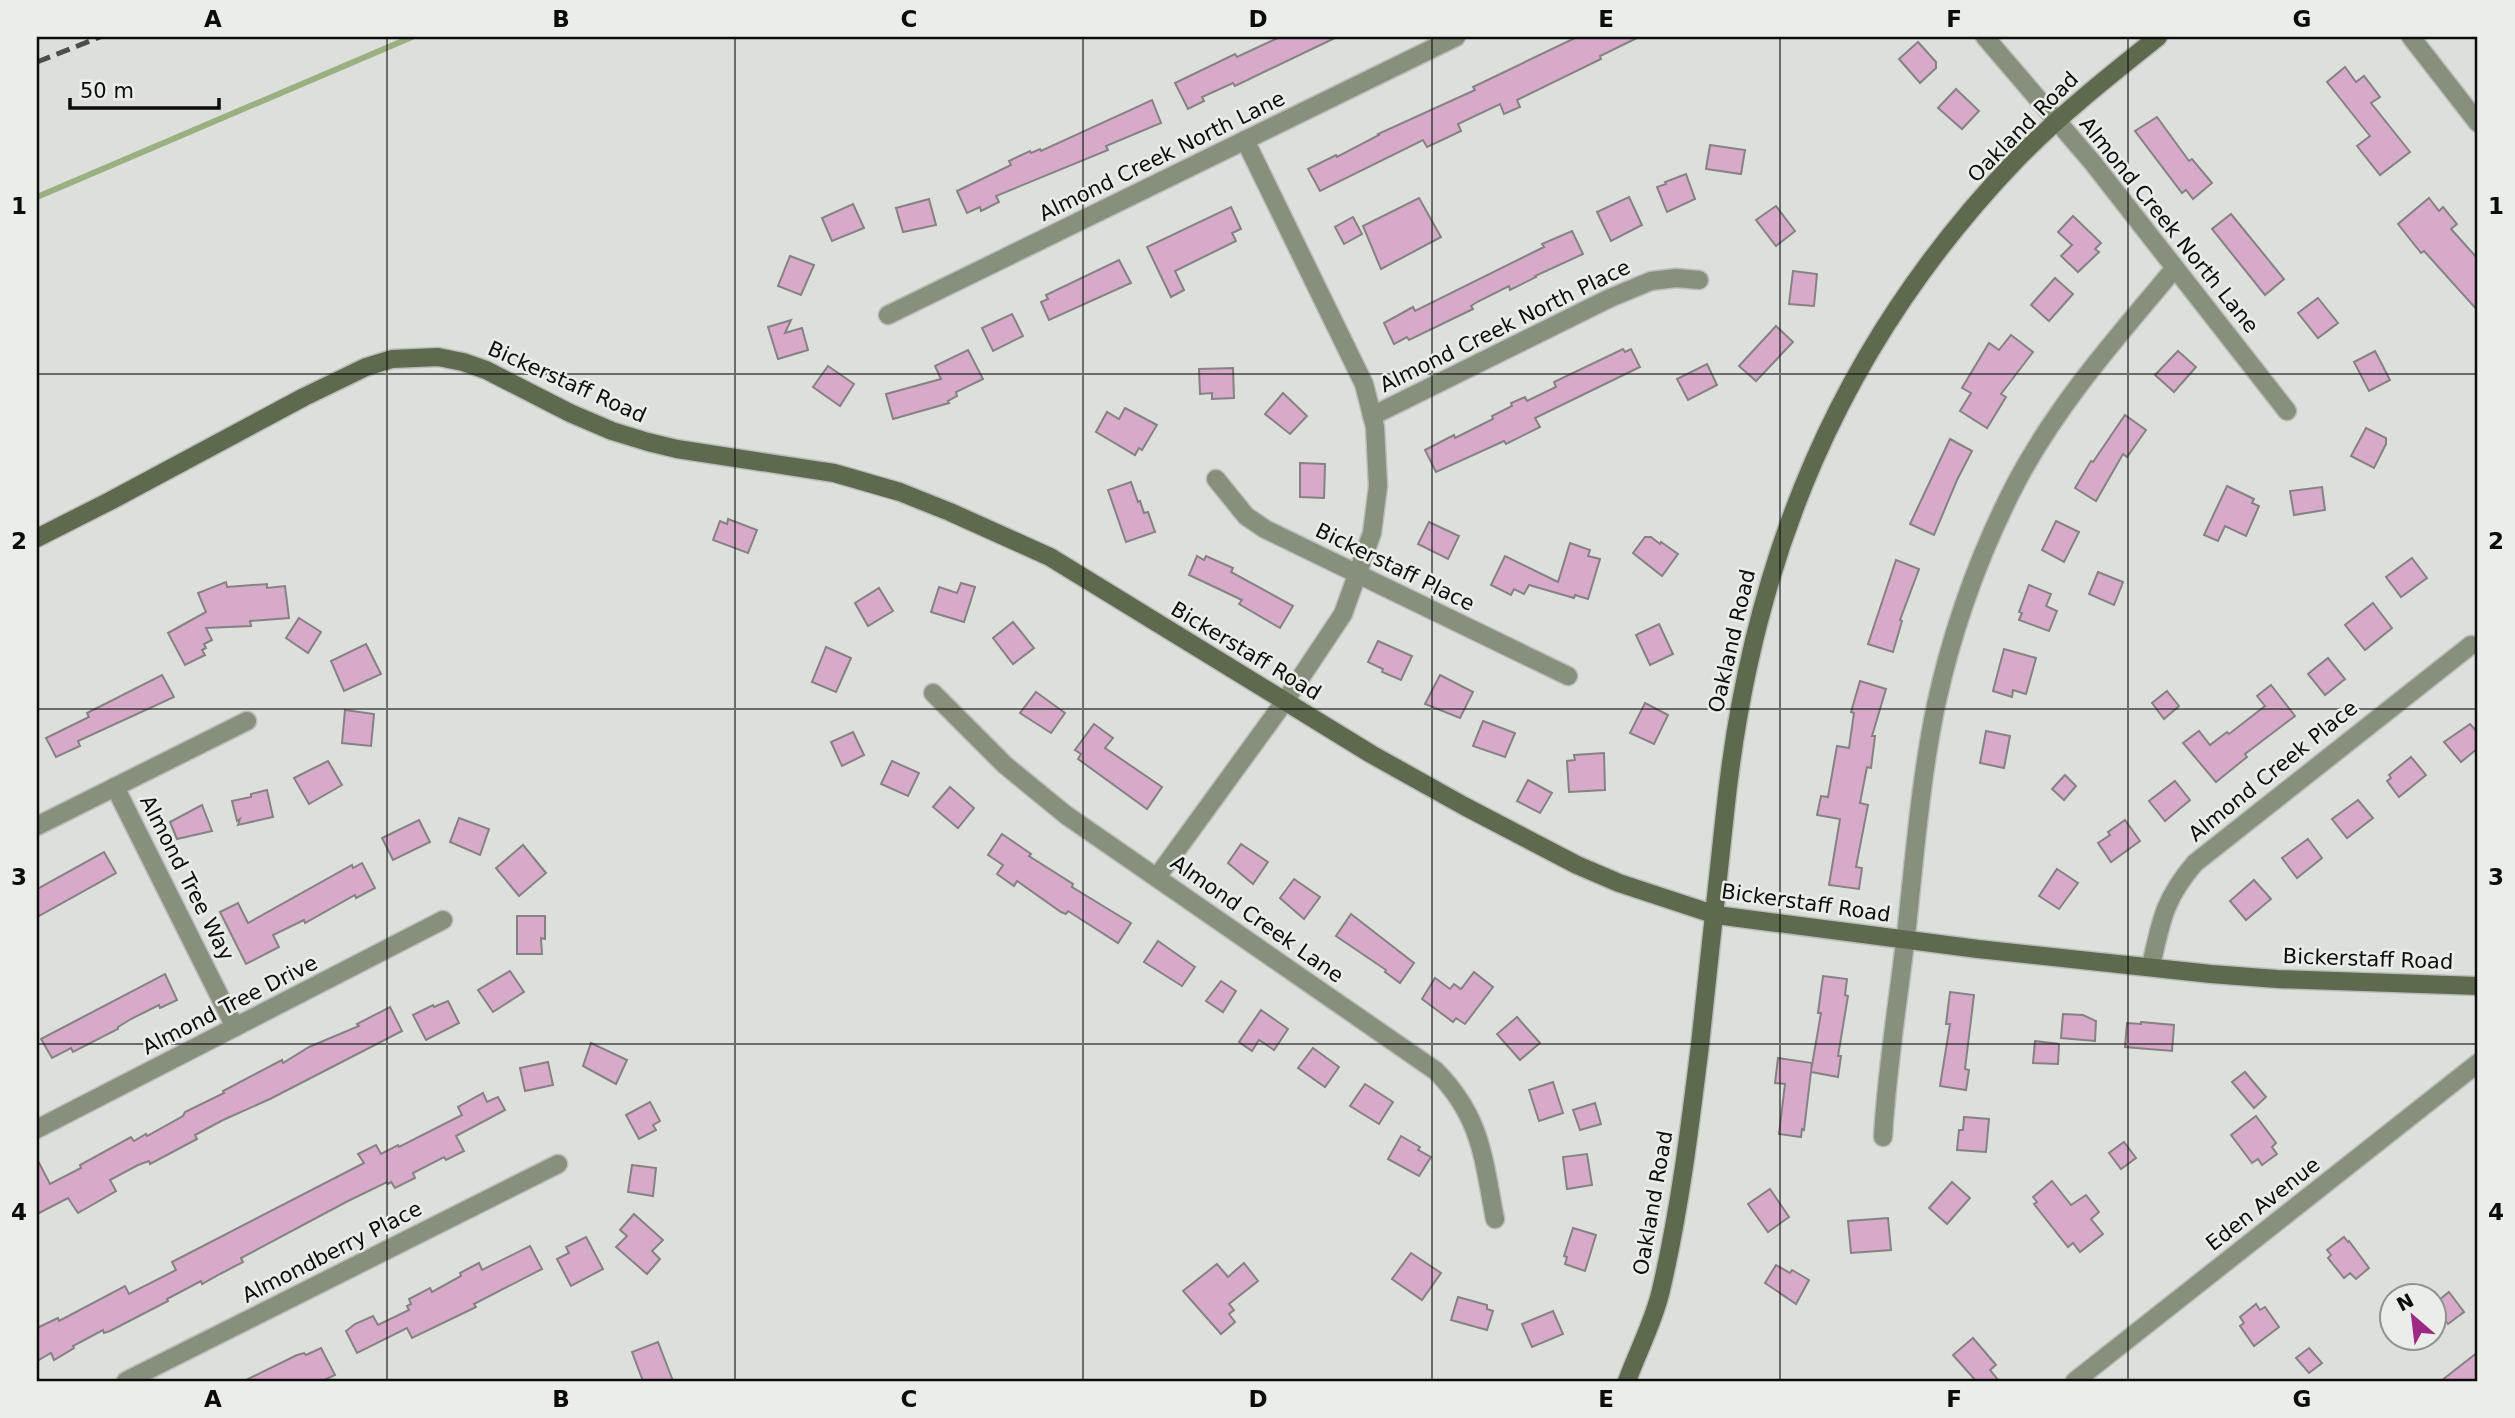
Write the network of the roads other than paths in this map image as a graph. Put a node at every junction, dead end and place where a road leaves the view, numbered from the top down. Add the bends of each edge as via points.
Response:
1 (1456, 37) edge
2 (1985, 37) edge
3 (2158, 37) edge
4 (2411, 37) edge
5 (2057, 122) junction
6 (2478, 123) edge
7 (1245, 140) junction
8 (2175, 268) junction
9 (1699, 281) dead end
10 (888, 315) dead end
11 (2287, 411) dead end
12 (1372, 416) junction
13 (1216, 479) dead end
14 (37, 537) edge
15 (1357, 575) junction
16 (2471, 645) dead end
17 (1568, 676) dead end
18 (933, 694) dead end
19 (1285, 701) junction
20 (247, 720) dead end
21 (115, 787) junction
22 (37, 826) edge
23 (1157, 877) junction
24 (1716, 915) junction
25 (443, 920) dead end
26 (1905, 939) junction
27 (2151, 966) junction
28 (2478, 986) edge
29 (235, 1027) junction
30 (2478, 1063) edge
31 (37, 1129) edge
32 (1883, 1137) dead end
33 (558, 1164) dead end
34 (1495, 1219) dead end
35 (126, 1381) edge
36 (1627, 1381) edge
37 (2075, 1381) edge

1 - 7 street, Almond Creek North Lane
2 - 5 street, Almond Creek North Lane
3 - 5 street, Oakland Road
4 - 6 street
5 - 8 street, Almond Creek North Lane
5 - 24 street, Oakland Road via 1951,234 1899,304 1836,412 1801,489 1777,552 1748,661 1736,723
7 - 10 street, Almond Creek North Lane
7 - 12 street via 1364,384
8 - 11 street, Almond Creek North Lane
8 - 26 street via 2071,395 2017,481 1976,571 1935,708
9 - 12 street, Almond Creek North Place via 1651,281 1620,293
12 - 15 street via 1378,486 1372,533
13 - 15 street, Bickerstaff Place via 1246,516 1265,530
14 - 19 street, Bickerstaff Road via 366,367 392,359 438,357 486,370 570,413 648,442 834,472 950,512 1050,557
15 - 17 street, Bickerstaff Place
15 - 19 street via 1343,614
16 - 27 street, Almond Creek Place via 2195,863 2167,902
18 - 23 street, Almond Creek Lane via 1005,765 1066,815
19 - 23 street
19 - 24 street, Bickerstaff Road via 1371,754 1577,864
20 - 21 street
21 - 22 street
21 - 29 street, Almond Tree Way
23 - 34 street, Almond Creek Lane via 1436,1071 1462,1100 1476,1129
24 - 26 street, Bickerstaff Road
24 - 36 street, Oakland Road via 1689,1141 1661,1293
25 - 29 street, Almond Tree Drive
26 - 27 street, Bickerstaff Road
26 - 32 street
27 - 28 street, Bickerstaff Road via 2277,979
29 - 31 street, Almond Tree Drive
30 - 37 street, Eden Avenue
33 - 35 street, Almondberry Place

